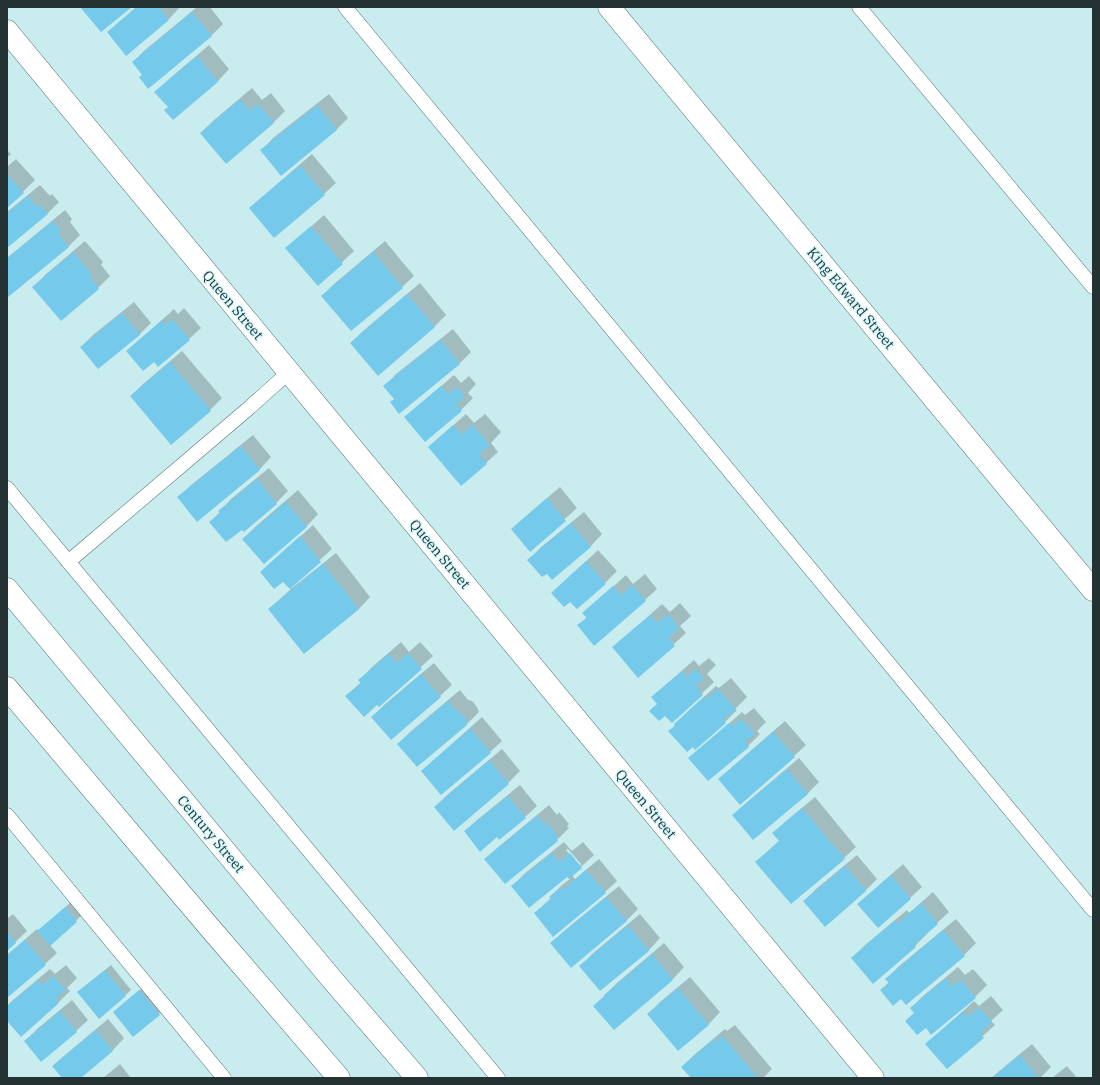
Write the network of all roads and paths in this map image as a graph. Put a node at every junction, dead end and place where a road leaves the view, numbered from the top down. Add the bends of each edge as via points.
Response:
1 (345, 7) edge
2 (610, 7) edge
3 (859, 7) edge
4 (7, 31) edge
5 (1093, 287) edge
6 (289, 372) junction
7 (7, 488) edge
8 (68, 562) junction
9 (7, 589) edge
10 (1093, 590) edge
11 (7, 688) edge
12 (7, 815) edge
13 (1093, 910) edge
14 (224, 1078) edge
15 (339, 1078) edge
16 (417, 1078) edge
17 (498, 1078) edge
18 (873, 1078) edge

1 - 13 lane
2 - 10 street, King Edward Street
3 - 5 lane
4 - 6 street, Queen Street
6 - 8 lane
6 - 18 street, Queen Street
7 - 8 lane
8 - 17 lane
9 - 16 street, Century Street
11 - 15 street
12 - 14 lane

